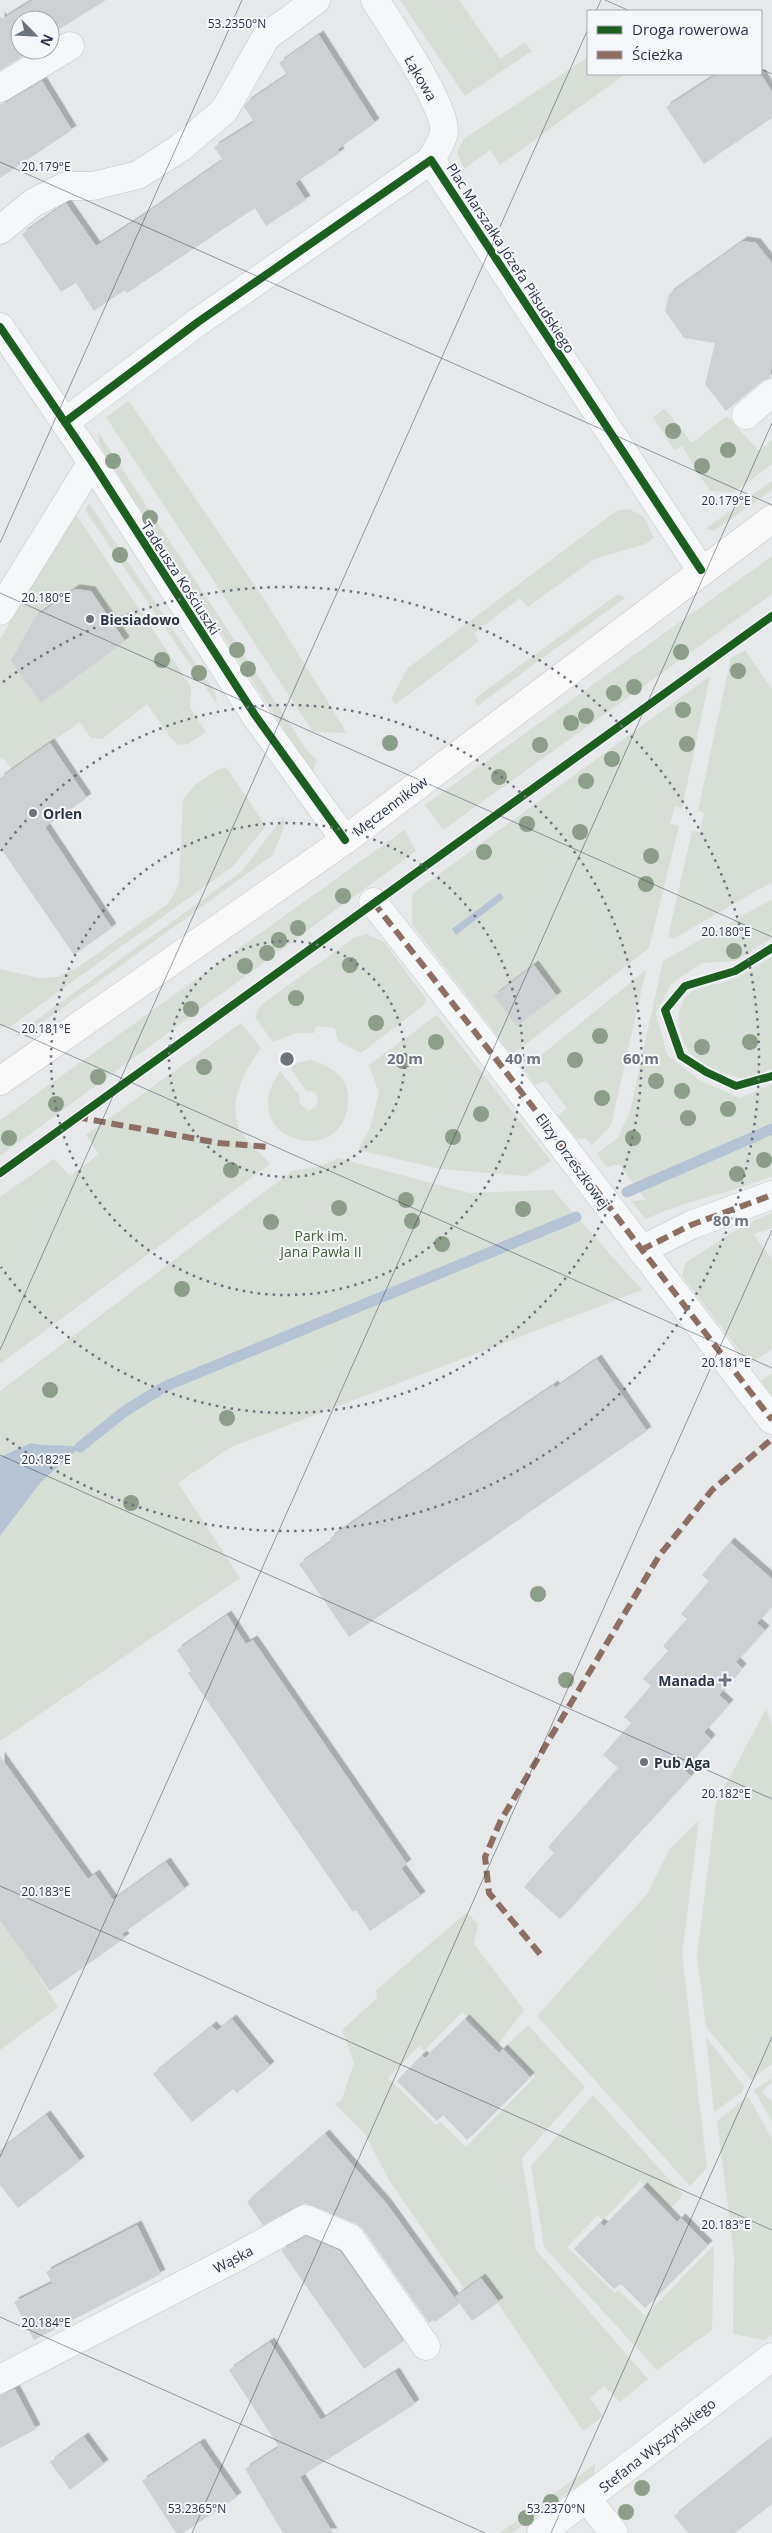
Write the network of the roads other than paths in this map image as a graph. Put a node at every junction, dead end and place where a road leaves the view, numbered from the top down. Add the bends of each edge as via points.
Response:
1 (316, 0) edge
2 (375, 0) edge
3 (70, 46) dead end
4 (0, 88) edge
5 (431, 160) junction
6 (0, 230) edge
7 (0, 327) edge
8 (772, 393) edge
9 (746, 415) dead end
10 (65, 422) junction
11 (92, 462) junction
12 (772, 519) edge
13 (701, 570) junction
14 (0, 611) edge
15 (345, 840) junction
16 (373, 902) dead end
17 (0, 1081) edge
18 (772, 1196) edge
19 (642, 1250) junction
20 (772, 1420) edge
21 (426, 2346) dead end
22 (772, 2357) edge
23 (0, 2379) edge
24 (587, 2499) junction
25 (541, 2533) edge
26 (614, 2533) edge

1 - 6 street via 266,37 224,111 180,148 138,175 93,186 66,186 33,203
2 - 5 street, Łąkowa via 443,118 444,133
3 - 4 street
5 - 10 street, Plac Marszałka Józefa Piłsudskiego via 198,322
5 - 13 street, Plac Marszałka Józefa Piłsudskiego
7 - 10 street, Tadeusza Kościuszki
8 - 9 street
10 - 11 street, Tadeusza Kościuszki
11 - 14 street
11 - 15 street, Tadeusza Kościuszki via 255,716
12 - 13 main road, Męczenników
13 - 15 main road, Męczenników
15 - 17 main road, Męczenników
16 - 19 street, Elizy Orzeszkowej
18 - 19 street via 691,1225
19 - 20 street, Elizy Orzeszkowej
21 - 23 street, Wąska via 350,2238 305,2219
22 - 24 street, Stefana Wyszyńskiego
24 - 25 street, Stefana Wyszyńskiego
24 - 26 street

